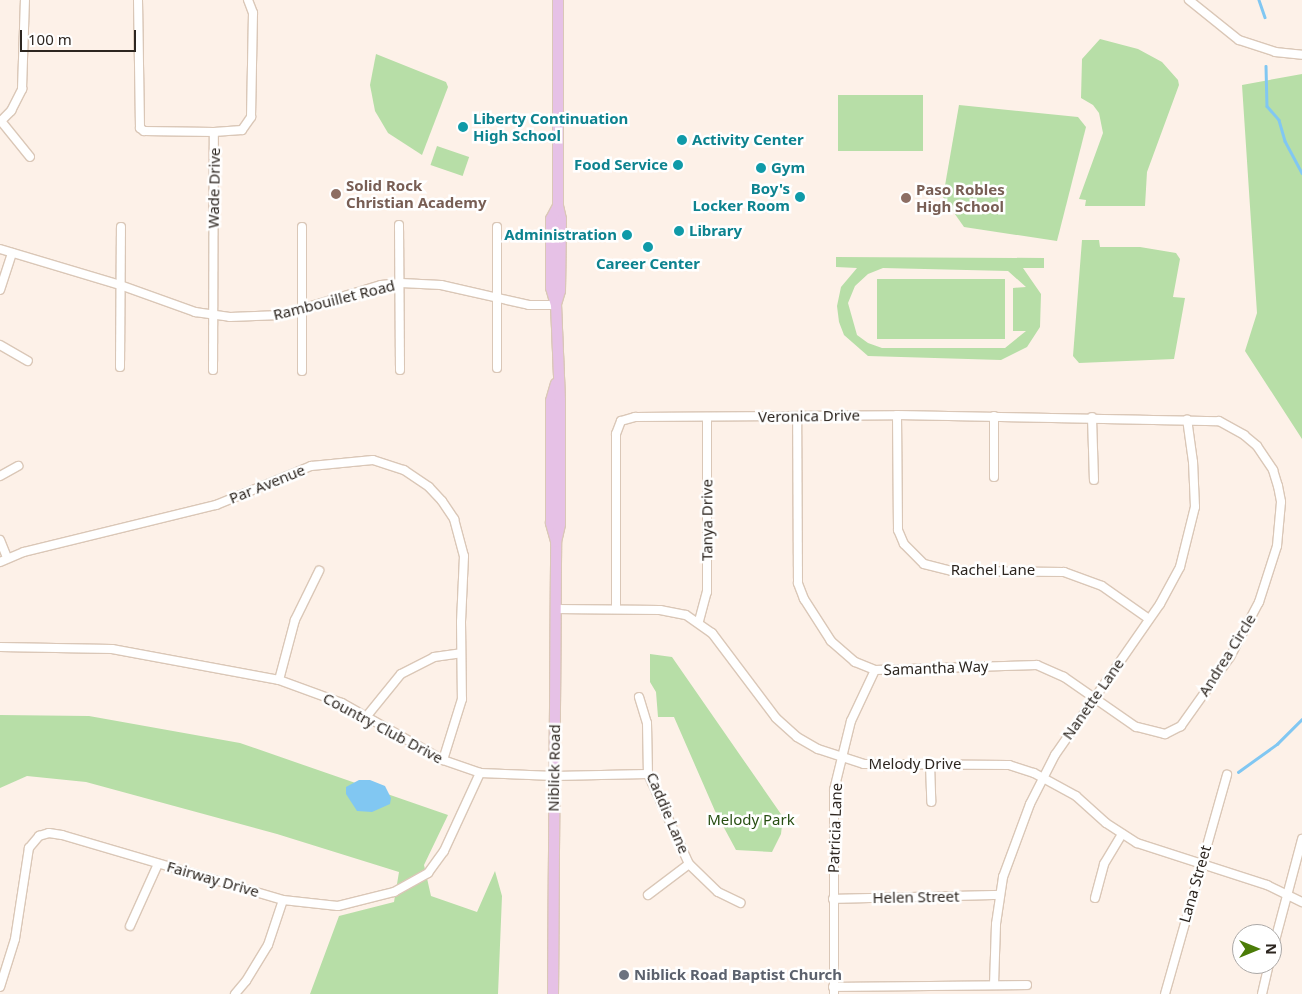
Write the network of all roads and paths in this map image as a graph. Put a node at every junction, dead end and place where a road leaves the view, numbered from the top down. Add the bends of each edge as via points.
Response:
1 (26, 0) edge
2 (138, 0) edge
3 (248, 0) edge
4 (558, 0) edge
5 (1189, 0) edge
6 (1302, 55) edge
7 (0, 121) edge
8 (214, 132) junction
9 (30, 157) dead end
10 (400, 226) dead end
11 (121, 227) dead end
12 (302, 227) dead end
13 (497, 227) dead end
14 (0, 249) edge
15 (12, 253) junction
16 (401, 283) junction
17 (120, 284) junction
18 (0, 290) edge
19 (497, 299) junction
20 (556, 305) junction
21 (304, 309) junction
22 (212, 315) junction
23 (0, 345) edge
24 (28, 361) dead end
25 (120, 367) dead end
26 (497, 368) dead end
27 (213, 370) dead end
28 (400, 370) dead end
29 (302, 371) dead end
30 (897, 415) junction
31 (994, 416) junction
32 (797, 417) junction
33 (1092, 417) junction
34 (707, 418) junction
35 (1187, 419) junction
36 (18, 466) dead end
37 (0, 476) edge
38 (994, 477) dead end
39 (1094, 480) dead end
40 (0, 540) edge
41 (7, 557) junction
42 (0, 562) edge
43 (319, 570) dead end
44 (556, 609) junction
45 (616, 609) junction
46 (1149, 619) junction
47 (699, 621) junction
48 (0, 647) edge
49 (461, 653) junction
50 (875, 670) junction
51 (279, 680) junction
52 (639, 696) dead end
53 (1093, 699) junction
54 (366, 717) junction
55 (840, 759) junction
56 (443, 760) junction
57 (930, 764) junction
58 (480, 773) junction
59 (648, 774) junction
60 (1227, 775) dead end
61 (554, 776) junction
62 (1044, 777) junction
63 (931, 802) dead end
64 (1122, 834) junction
65 (1302, 840) edge
66 (1201, 863) junction
67 (158, 864) junction
68 (689, 864) junction
69 (1287, 894) junction
70 (648, 895) dead end
71 (1000, 895) junction
72 (1095, 898) dead end
73 (833, 899) junction
74 (283, 900) junction
75 (1302, 902) edge
76 (741, 903) dead end
77 (1279, 924) edge
78 (130, 926) dead end
79 (1267, 974) edge
80 (994, 985) junction
81 (1027, 985) dead end
82 (0, 987) edge
83 (833, 990) edge
84 (235, 994) edge
85 (553, 994) edge
86 (1165, 994) edge
87 (1262, 994) edge

1 - 7 street via 22,89 11,111
2 - 8 street via 140,128 144,131
3 - 8 street, Wade Drive via 253,13 251,117 242,130
4 - 20 main road, Niblick Road via 558,206 561,219 560,291
5 - 6 street via 1239,40 1274,52
7 - 9 street
8 - 22 street, Wade Drive
10 - 16 street
11 - 17 street
12 - 21 street
13 - 19 street
14 - 15 street, Rambouillet Road
15 - 17 street, Rambouillet Road
15 - 18 street
16 - 19 street, Rambouillet Road via 441,285
16 - 21 street, Rambouillet Road via 380,285
16 - 28 street
17 - 22 street, Rambouillet Road
17 - 25 street
19 - 20 street, Rambouillet Road via 529,305
19 - 26 street
20 - 44 main road, Niblick Road via 560,400
21 - 22 street, Rambouillet Road via 260,318
21 - 29 street
22 - 27 street, Wade Drive
23 - 24 street
30 - 31 street, Veronica Drive
30 - 32 street, Veronica Drive
30 - 46 street, Rachel Lane via 898,530 904,544 924,564 952,571 1064,572 1102,586
31 - 33 street, Veronica Drive
31 - 38 street
32 - 34 street, Veronica Drive
32 - 50 street, Samantha Way via 798,583 804,599 832,641 855,662
33 - 35 street, Veronica Drive
33 - 39 street
34 - 45 street, Veronica Drive via 635,417 627,418 617,427
34 - 47 street, Tanya Drive via 707,592
35 - 46 street, Nanette Lane via 1195,488 1192,525 1180,567
35 - 53 street, Andrea Circle via 1219,421 1230,426 1252,442 1273,470 1281,502 1269,573 1259,602 1230,657 1174,732 1157,734 1136,727
36 - 37 street
40 - 41 street
41 - 42 street, Par Avenue
41 - 49 street, Par Avenue via 216,505 311,466 373,460 404,470 422,482 442,501 454,519 464,556
43 - 51 street via 295,620
44 - 45 street, Melody Drive
44 - 61 main road, Niblick Road
45 - 47 street, Melody Drive via 660,610
46 - 53 street, Nanette Lane
47 - 55 street, Melody Drive via 712,633 776,718 797,737
48 - 51 street, Country Club Drive via 112,649
49 - 54 street via 434,657 401,674
49 - 56 street, Par Avenue via 462,699
50 - 53 street, Samantha Way via 1037,665 1057,672
50 - 55 street, Patricia Lane via 860,697
51 - 54 street, Country Club Drive via 342,704
52 - 59 street, Caddie Lane via 647,723
53 - 62 street, Nanette Lane
54 - 56 street, Country Club Drive
55 - 57 street, Melody Drive via 864,764
55 - 73 street, Patricia Lane via 834,790
56 - 58 street, Country Club Drive
57 - 62 street, Melody Drive via 1009,765
57 - 63 street
58 - 61 street, Country Club Drive
58 - 74 street, Fairway Drive via 436,865 416,882 374,899 338,906
59 - 61 street, Country Club Drive
59 - 68 street, Caddie Lane
60 - 66 street, Lana Street
61 - 85 main road, Niblick Road
62 - 64 street, Melody Drive via 1076,796
62 - 71 street, Nanette Lane via 1015,838
64 - 66 street, Melody Drive via 1137,843
64 - 72 street via 1104,864
65 - 69 street
66 - 69 street, Melody Drive
66 - 86 street, Lana Street
67 - 74 street, Fairway Drive
67 - 78 street
67 - 82 street, Fairway Drive via 62,835 49,833 39,836 29,848 15,939
68 - 70 street
68 - 76 street, Caddie Lane via 718,892
69 - 75 street, Melody Drive
69 - 77 street
71 - 73 street, Helen Street
71 - 80 street, Nanette Lane
73 - 83 street, Patricia Lane
74 - 84 street via 268,945
79 - 87 street
80 - 81 street
80 - 83 street

